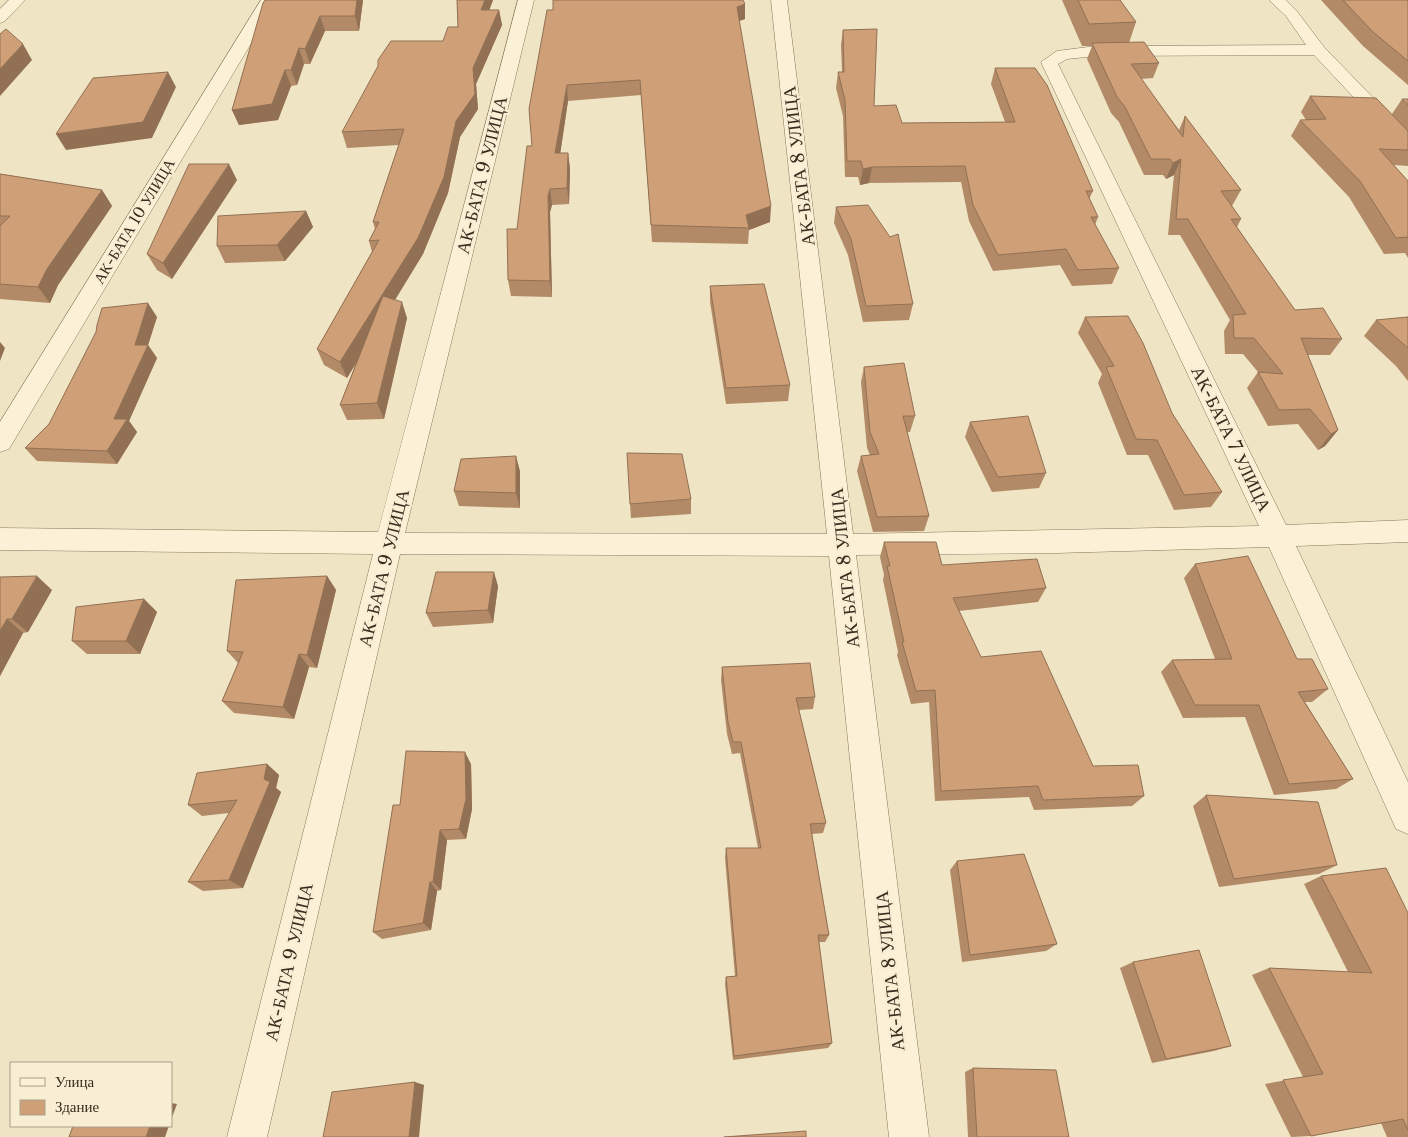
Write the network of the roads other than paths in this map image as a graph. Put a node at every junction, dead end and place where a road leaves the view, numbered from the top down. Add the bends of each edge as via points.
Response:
1 (17, 0) edge
2 (269, 0) edge
3 (526, 0) edge
4 (779, 0) edge
5 (1277, 0) edge
6 (0, 18) edge
7 (1318, 50) junction
8 (1408, 144) edge
9 (0, 443) edge
10 (1408, 531) edge
11 (1278, 537) junction
12 (0, 539) edge
13 (389, 543) junction
14 (842, 546) junction
15 (1408, 818) edge
16 (247, 1137) edge
17 (909, 1137) edge

1 - 6 street
2 - 9 street, АК-БАТА 10 УЛИЦА
3 - 13 street, АК-БАТА 9 УЛИЦА
4 - 14 street, АК-БАТА 8 УЛИЦА
5 - 7 street via 1291,13
7 - 8 street
7 - 11 street, АК-БАТА 7 УЛИЦА via 1096,51 1063,54 1049,62
10 - 11 street
11 - 14 street
11 - 15 street, АК-БАТА 7 УЛИЦА
12 - 13 street
13 - 14 street
13 - 16 street, АК-БАТА 9 УЛИЦА
14 - 17 street, АК-БАТА 8 УЛИЦА

